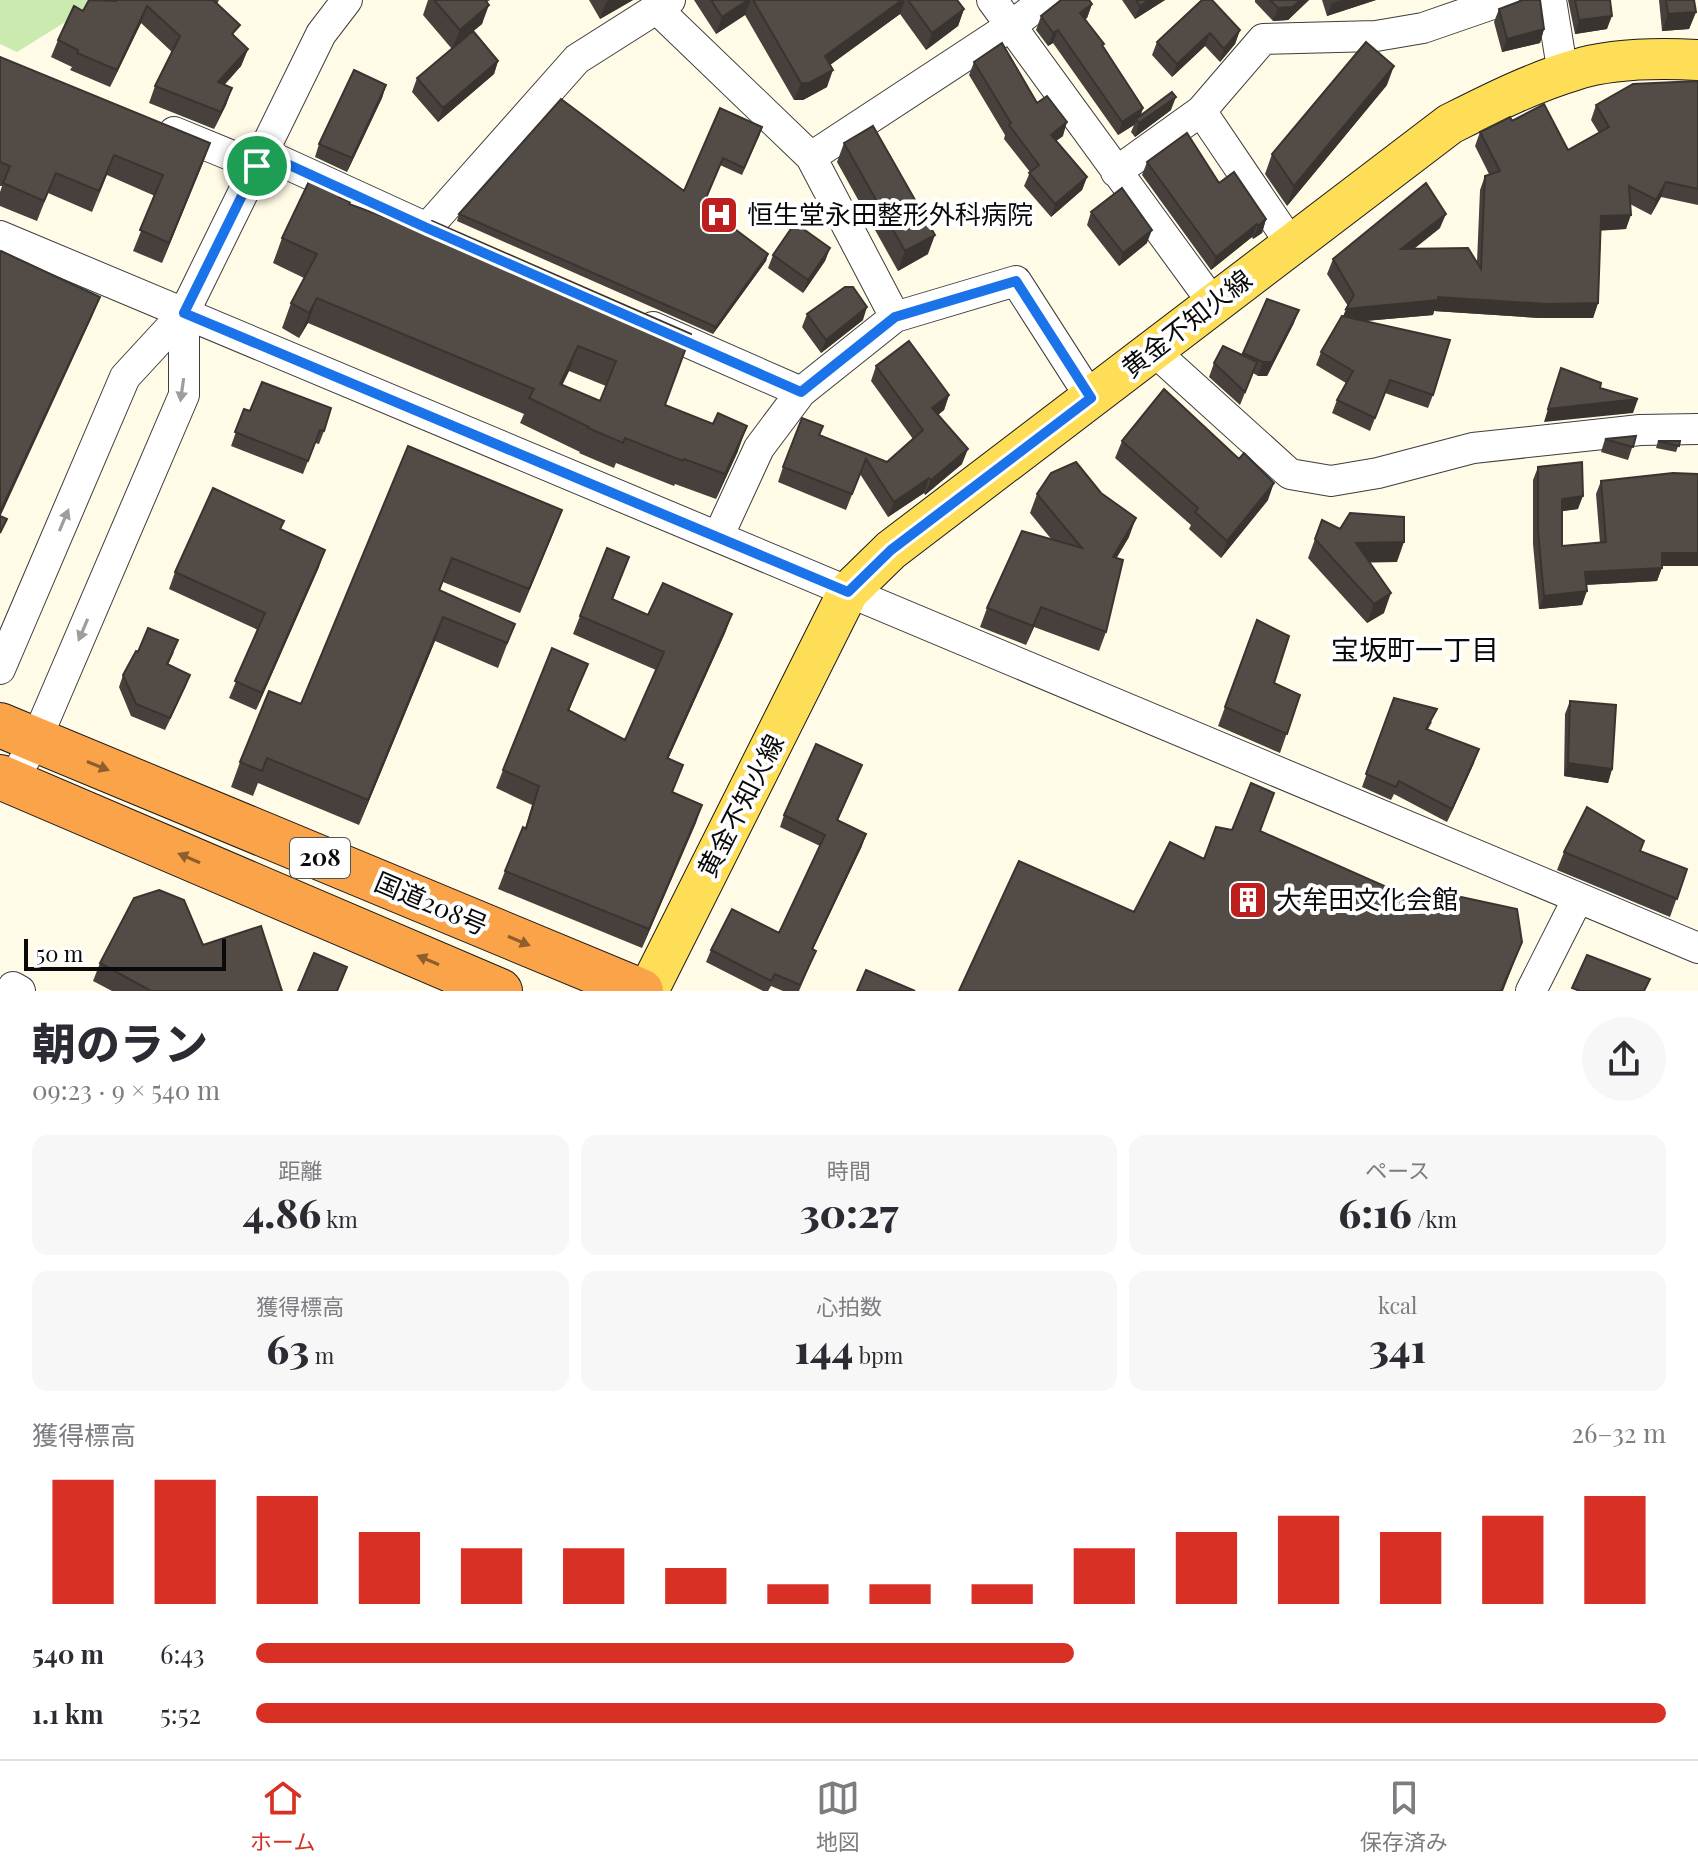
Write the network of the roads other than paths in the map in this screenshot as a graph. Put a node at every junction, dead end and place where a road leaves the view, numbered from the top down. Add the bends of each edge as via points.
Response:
1 (347, 0) edge
2 (992, 0) edge
3 (1045, 0) edge
4 (1504, 0) edge
5 (1551, 0) edge
6 (663, 4) edge
7 (1012, 25) junction
8 (1698, 60) edge
9 (1563, 74) junction
10 (1201, 111) junction
11 (143, 119) edge
12 (811, 157) junction
13 (260, 159) junction
14 (1116, 172) junction
15 (427, 228) junction
16 (0, 236) edge
17 (456, 241) edge
18 (1291, 244) junction
19 (1213, 303) junction
20 (184, 313) junction
21 (629, 316) edge
22 (895, 317) junction
23 (1154, 351) junction
24 (801, 392) junction
25 (1091, 398) junction
26 (1698, 429) edge
27 (718, 537) junction
28 (848, 592) junction
29 (0, 669) edge
30 (18, 733) edge
31 (6, 780) edge
32 (1578, 898) junction
33 (1698, 948) edge
34 (500, 991) edge
35 (641, 991) edge
36 (648, 991) edge
37 (1531, 991) edge

1 - 13 street via 321,34
2 - 7 street
3 - 7 street
4 - 10 street via 1423,28 1376,36 1263,39
5 - 9 street
6 - 12 street
6 - 15 street via 577,59
7 - 12 street
7 - 14 street
8 - 9 main road, 黄金不知火線 via 1614,63
9 - 18 main road, 黄金不知火線 via 1450,124
10 - 14 street
10 - 18 street
11 - 13 street
12 - 22 street
13 - 15 street
13 - 20 street
14 - 19 street
15 - 17 street
16 - 20 street
18 - 19 main road, 黄金不知火線
19 - 23 main road, 黄金不知火線
20 - 27 street
29 -> 20 street via 125,377
20 -> 30 street via 184,395
21 - 24 street
22 - 24 street
22 - 25 street via 1016,281
23 - 25 main road, 黄金不知火線
23 - 26 street via 1290,474 1331,481 1473,448
24 - 27 street via 759,448
25 - 28 main road, 黄金不知火線 via 891,550
27 - 28 street
28 - 32 street
28 - 36 main road, 黄金不知火線
30 - 31 street
30 -> 35 highway, 国道208号 / 208
34 -> 31 highway, 国道208号 / 208
32 - 33 street
32 - 37 street

